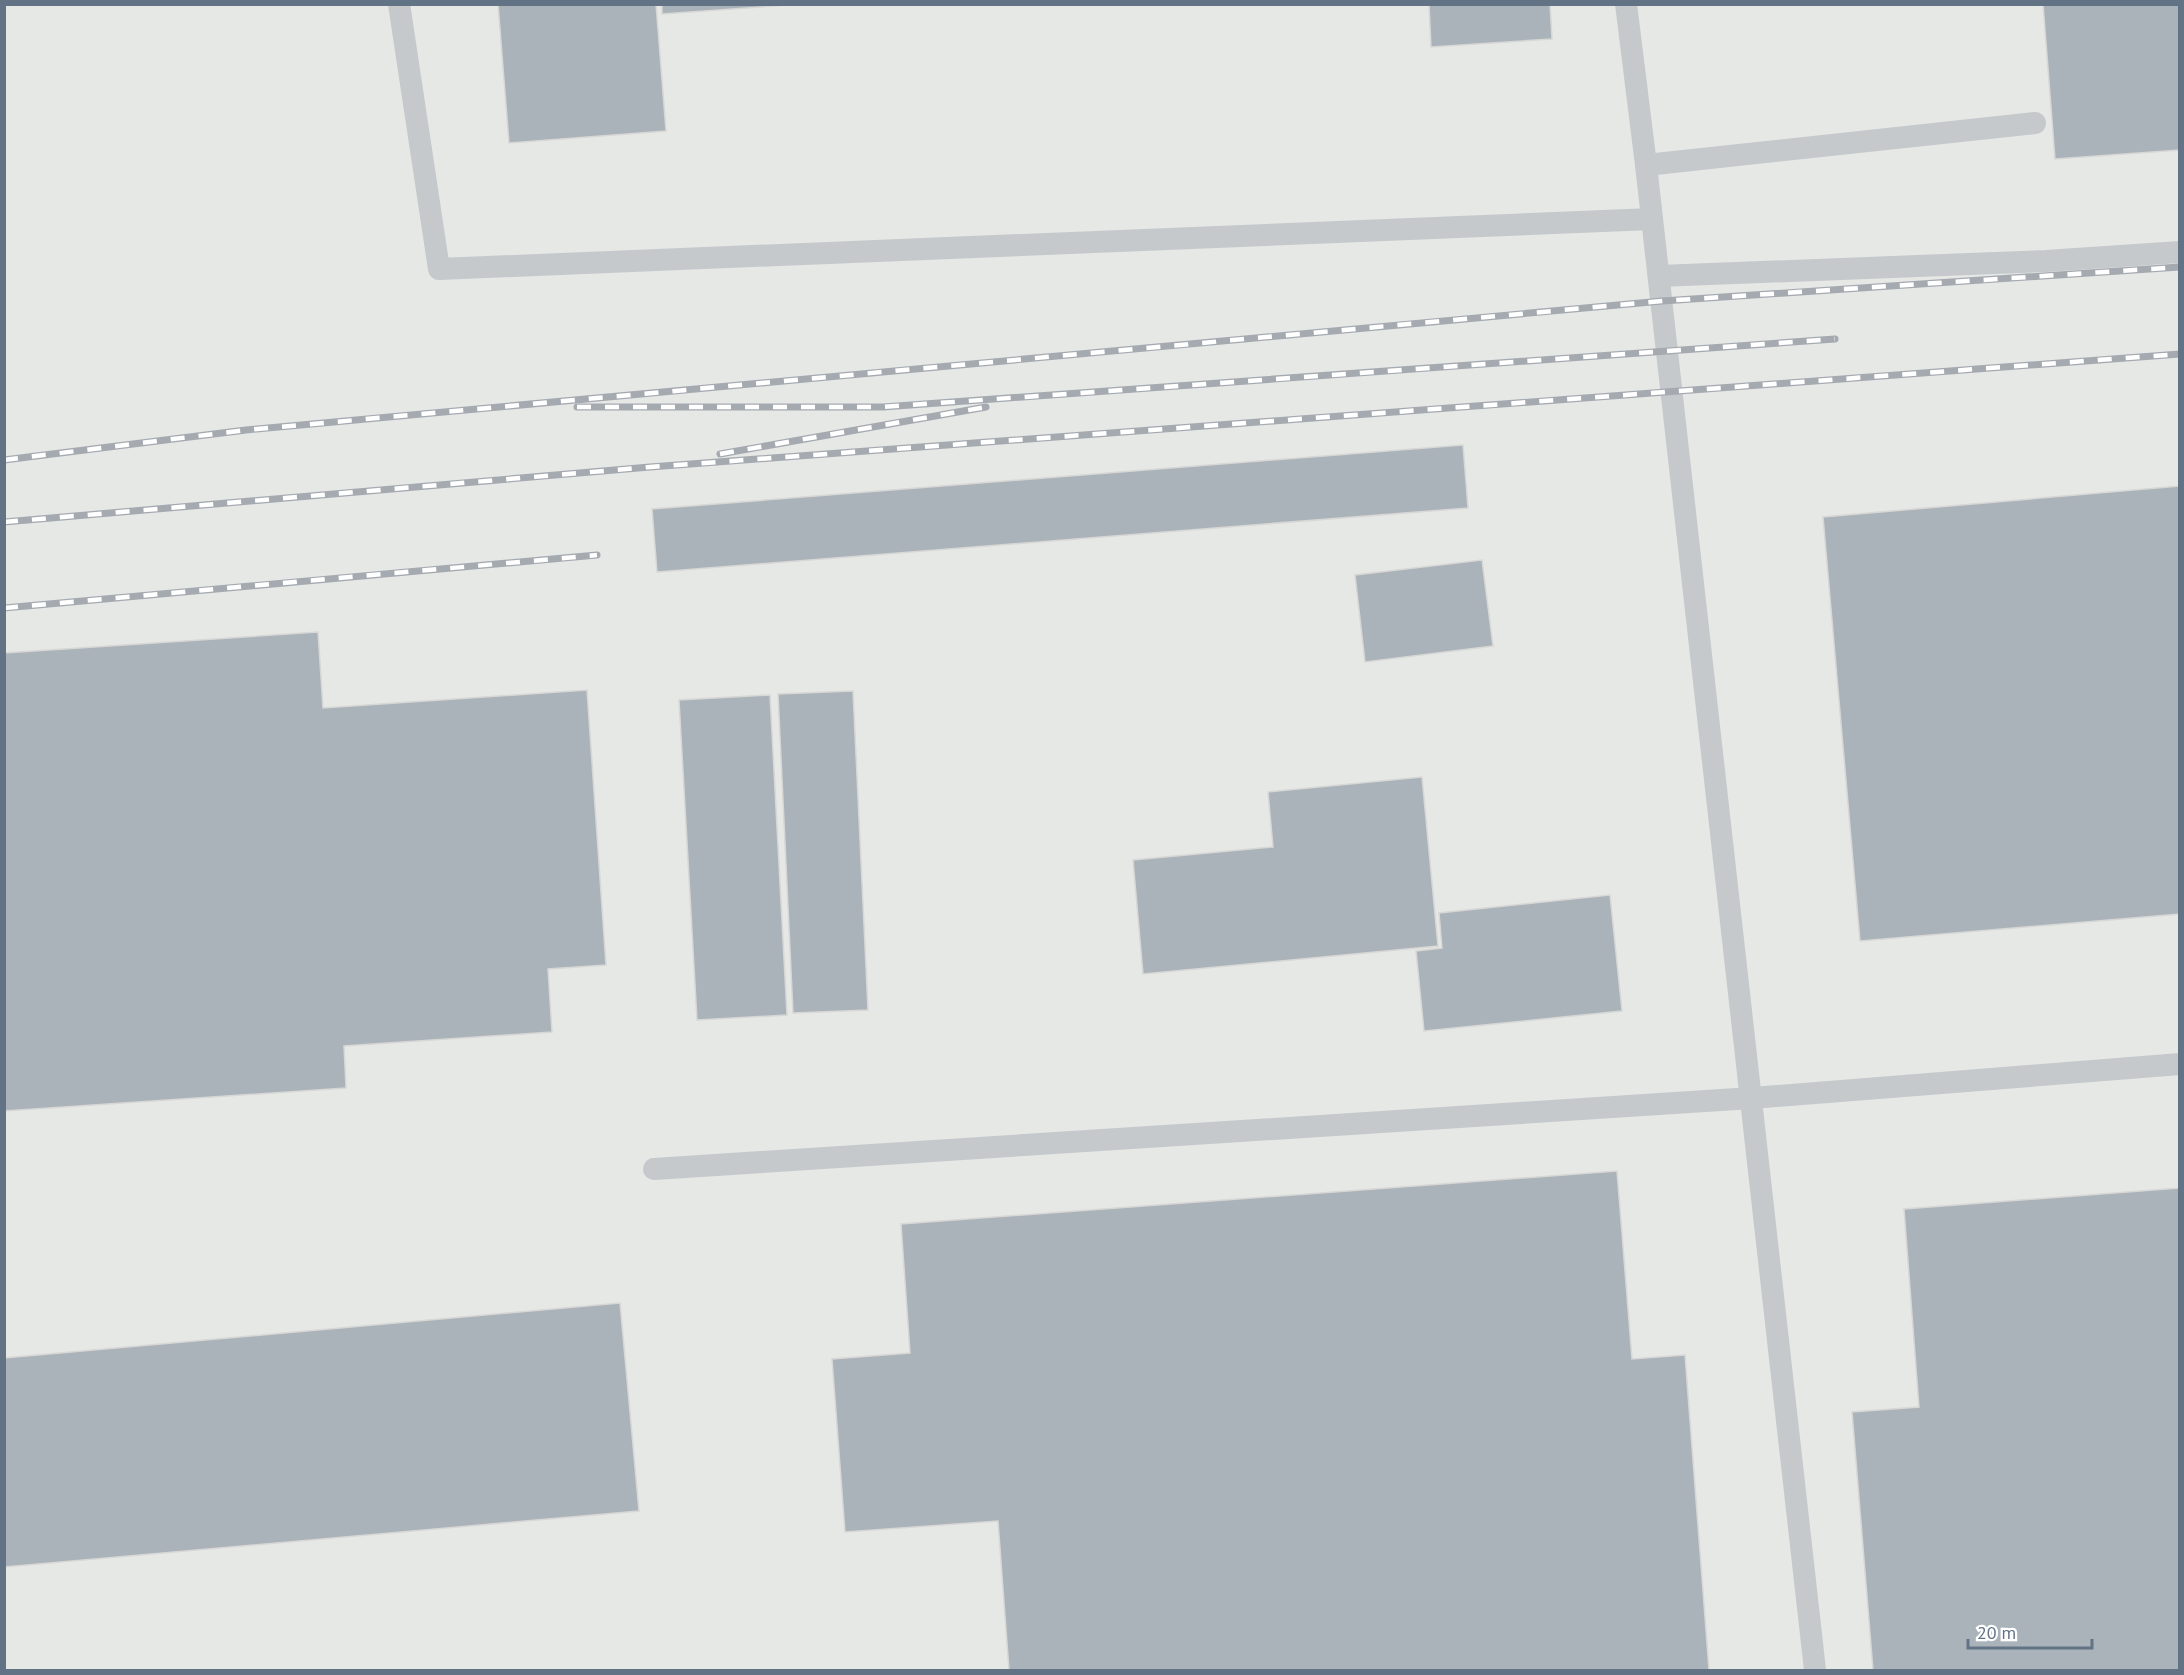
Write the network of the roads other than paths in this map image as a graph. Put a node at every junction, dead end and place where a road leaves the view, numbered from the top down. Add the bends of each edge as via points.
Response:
1 (399, 4) edge
2 (1626, 4) edge
3 (2035, 123) dead end
4 (1646, 165) junction
5 (1652, 219) junction
6 (2180, 252) edge
7 (1659, 276) junction
8 (2180, 1064) edge
9 (1752, 1098) junction
10 (654, 1168) dead end
11 (1815, 1671) edge

1 - 5 lane via 439,269
2 - 4 lane
3 - 4 lane
4 - 5 lane
5 - 7 lane
6 - 7 lane
7 - 9 lane
8 - 9 lane
9 - 10 lane
9 - 11 lane

